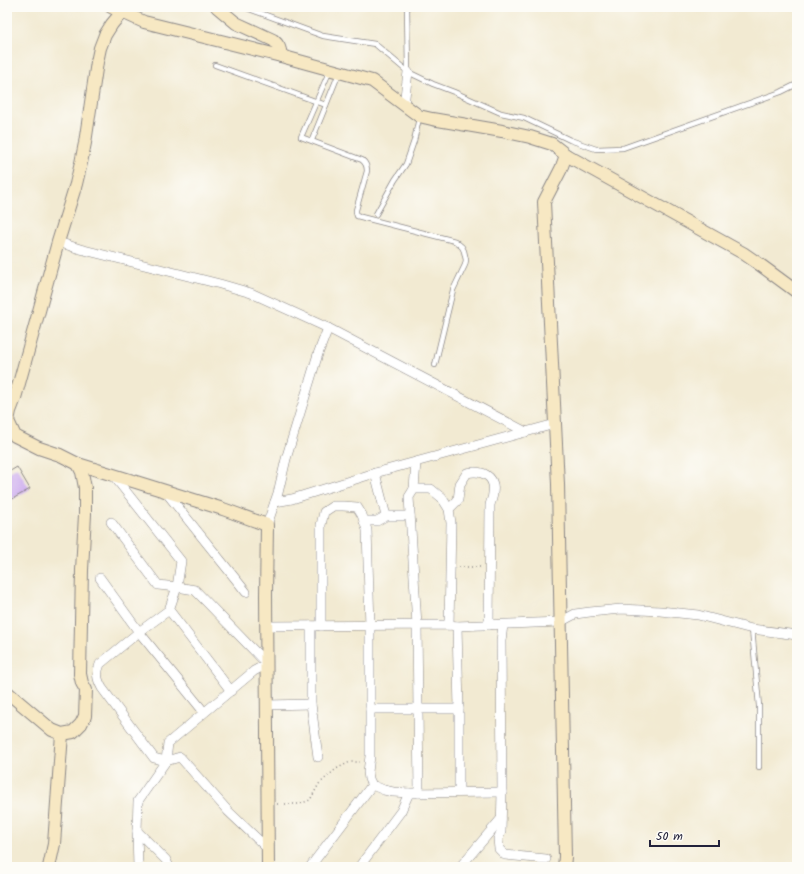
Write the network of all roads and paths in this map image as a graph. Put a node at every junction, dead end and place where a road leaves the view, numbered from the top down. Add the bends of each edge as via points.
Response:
1 (217, 7) edge
2 (244, 7) edge
3 (407, 7) edge
4 (116, 10) edge
5 (281, 56) junction
6 (215, 64) dead end
7 (335, 70) junction
8 (408, 72) junction
9 (797, 84) edge
10 (316, 101) junction
11 (326, 105) junction
12 (404, 105) junction
13 (419, 116) junction
14 (312, 140) junction
15 (566, 155) junction
16 (376, 214) dead end
17 (58, 242) junction
18 (797, 292) edge
19 (328, 328) junction
20 (435, 365) dead end
21 (555, 424) junction
22 (526, 432) junction
23 (416, 462) junction
24 (78, 464) junction
25 (375, 473) junction
26 (113, 475) junction
27 (414, 488) junction
28 (165, 491) junction
29 (275, 502) junction
30 (448, 509) junction
31 (386, 516) junction
32 (410, 516) junction
33 (364, 521) junction
34 (110, 522) dead end
35 (267, 525) junction
36 (489, 567) junction
37 (450, 568) junction
38 (100, 578) dead end
39 (177, 586) junction
40 (246, 592) dead end
41 (169, 610) junction
42 (560, 622) junction
43 (417, 625) junction
44 (489, 625) junction
45 (503, 625) junction
46 (267, 626) junction
47 (311, 626) junction
48 (321, 626) junction
49 (370, 626) junction
50 (453, 626) junction
51 (752, 629) junction
52 (138, 632) junction
53 (797, 635) edge
54 (267, 664) junction
55 (231, 691) junction
56 (7, 692) edge
57 (311, 704) junction
58 (267, 705) junction
59 (418, 709) junction
60 (459, 709) junction
61 (370, 710) junction
62 (204, 712) junction
63 (62, 734) junction
64 (318, 757) dead end
65 (166, 761) junction
66 (369, 762) junction
67 (759, 767) dead end
68 (372, 785) junction
69 (459, 792) junction
70 (502, 792) junction
71 (409, 793) junction
72 (419, 793) junction
73 (267, 803) junction
74 (501, 819) junction
75 (136, 831) junction
76 (268, 848) junction
77 (546, 860) dead end
78 (49, 867) edge
79 (138, 867) edge
80 (169, 867) edge
81 (268, 867) edge
82 (310, 867) edge
83 (359, 867) edge
84 (460, 867) edge
85 (564, 867) edge

1 - 5 street via 236,22 273,40 278,44
2 - 8 lane via 323,36 375,44
3 - 8 lane
4 - 5 street via 144,22
4 - 17 street via 100,48 81,163
5 - 7 street
6 - 10 lane
7 - 10 lane
7 - 11 lane
7 - 12 street via 372,81
8 - 9 lane via 501,113 524,118 570,140 596,149 623,148
8 - 12 street
10 - 11 lane
10 - 14 lane via 301,136
11 - 14 lane
12 - 13 street
13 - 15 street via 530,137 552,144
13 - 16 lane via 406,164
14 - 20 lane via 362,160 366,164 367,171 356,210 357,216 455,241 462,247 465,265 453,290
15 - 18 street via 743,253
15 - 21 street via 544,202
17 - 19 street via 237,288
17 - 24 street via 8,421 15,436
19 - 22 street
19 - 29 street via 286,459
21 - 22 street
21 - 42 street
22 - 23 street
23 - 25 street
23 - 27 street
24 - 26 street
24 - 63 street via 85,488 80,674 86,690 85,716 73,732
25 - 29 street
25 - 31 street
26 - 28 street
26 - 39 street via 181,561
27 - 30 street via 431,489 442,498
27 - 32 street via 409,497
28 - 35 street
28 - 40 street
29 - 35 street
30 - 36 street via 458,500 460,484 467,473 475,471 491,478 493,493 490,505
30 - 37 street via 451,523
31 - 32 street
31 - 33 street via 376,521
32 - 43 street
33 - 48 street via 357,507 333,506 324,512 321,525
33 - 49 street via 367,530
34 - 39 street via 158,585
35 - 46 street
36 - 37 path
36 - 44 street
37 - 50 street
38 - 52 street
39 - 41 street
39 - 54 street via 195,590
41 - 52 street
41 - 55 street
42 - 45 street
42 - 51 street via 575,614 621,609 698,615
42 - 85 street
43 - 49 street
43 - 50 street
43 - 59 street
44 - 45 street
44 - 50 street
45 - 70 street
46 - 47 street
46 - 54 street
47 - 48 street
47 - 57 street
48 - 49 street
49 - 61 street
50 - 60 street
51 - 53 street
51 - 67 lane via 759,706
52 - 62 street
52 - 65 street via 100,664 98,680 154,758
54 - 55 street via 254,671
54 - 58 street
55 - 62 street
56 - 63 street via 52,730
57 - 58 street
57 - 64 street
58 - 73 street
59 - 60 street
59 - 61 street
59 - 72 street
60 - 69 street
61 - 66 street
62 - 65 street via 168,743
63 - 78 street via 54,844
65 - 75 street via 138,801
65 - 76 street via 180,756 228,812
66 - 68 street via 368,772
66 - 73 path via 350,762 336,769 319,784 310,800 300,804
68 - 71 street via 393,792
68 - 82 street
69 - 70 street
69 - 72 street
70 - 74 street
71 - 72 street
71 - 83 street via 401,811
73 - 76 street
74 - 77 street via 498,839 500,849 505,855
74 - 84 street
75 - 79 street
75 - 80 street via 166,860
76 - 81 street

